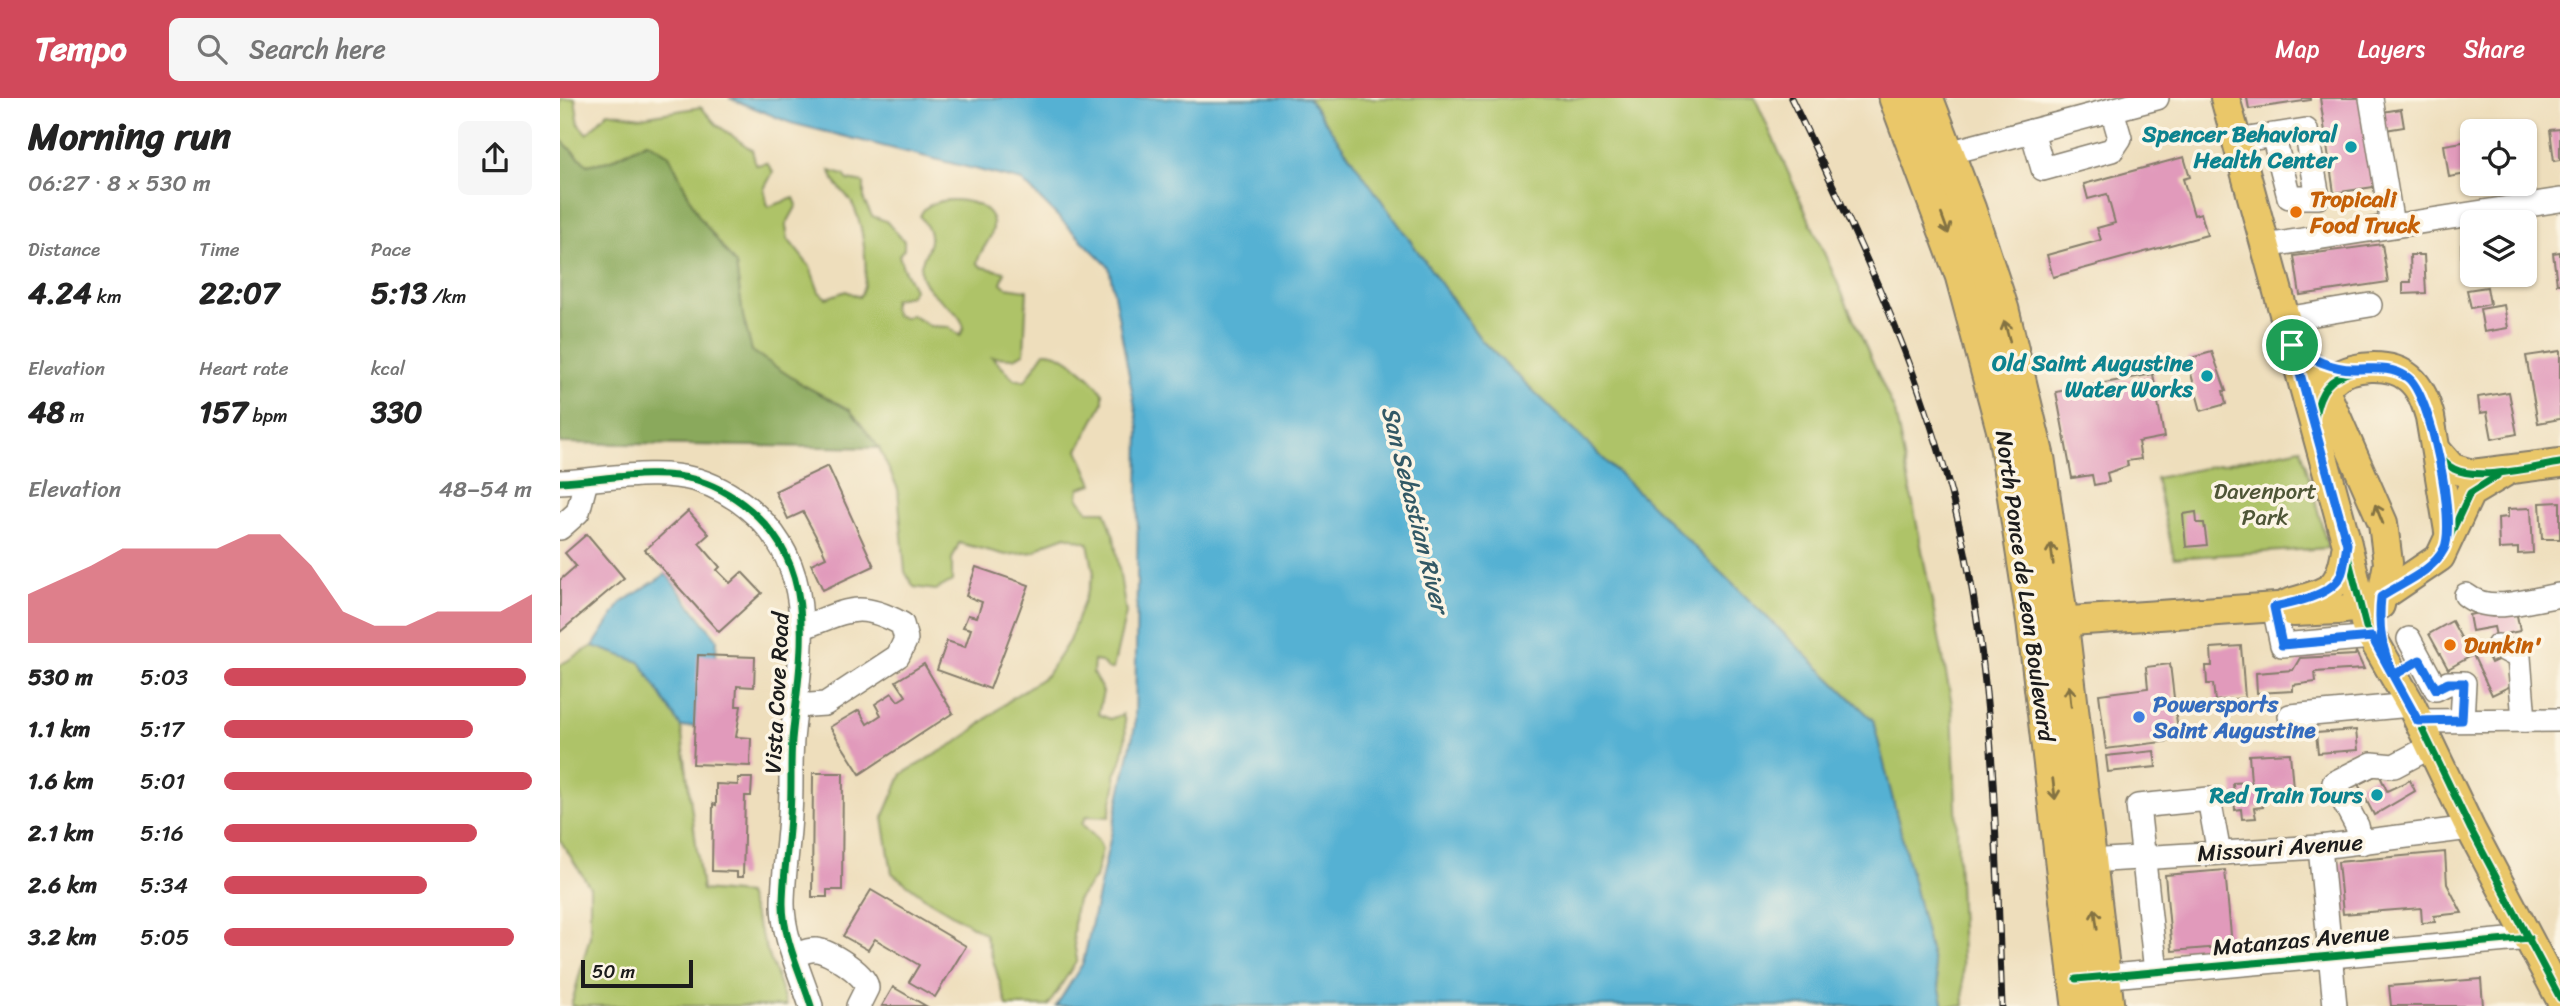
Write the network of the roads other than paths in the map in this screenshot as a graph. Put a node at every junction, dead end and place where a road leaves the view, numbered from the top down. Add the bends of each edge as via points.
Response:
1 (1896, 98) edge
2 (1926, 98) edge
3 (2157, 98) edge
4 (2225, 98) edge
5 (2371, 98) edge
6 (2112, 110) junction
7 (2032, 131) junction
8 (2273, 135) junction
9 (2236, 141) junction
10 (1934, 157) junction
11 (2318, 197) junction
12 (2560, 200) edge
13 (2392, 225) junction
14 (2331, 235) junction
15 (2265, 246) junction
16 (2370, 305) dead end
17 (2294, 340) junction
18 (2353, 370) junction
19 (2325, 391) junction
20 (2314, 424) junction
21 (2437, 450) junction
22 (2560, 463) edge
23 (2507, 471) junction
24 (586, 481) junction
25 (560, 482) edge
26 (560, 528) edge
27 (2449, 538) junction
28 (2347, 544) junction
29 (2382, 592) junction
30 (2466, 595) dead end
31 (2560, 595) edge
32 (2276, 607) junction
33 (2048, 623) junction
34 (803, 627) junction
35 (2409, 639) dead end
36 (2498, 646) dead end
37 (2384, 656) junction
38 (2420, 660) junction
39 (795, 706) junction
40 (2415, 713) junction
41 (2290, 716) dead end
42 (2462, 720) junction
43 (2524, 720) junction
44 (2560, 720) edge
45 (2432, 746) junction
46 (2470, 828) junction
47 (2361, 843) junction
48 (2320, 847) junction
49 (2219, 853) junction
50 (2143, 858) junction
51 (2089, 861) junction
52 (2530, 938) junction
53 (794, 955) junction
54 (2330, 957) junction
55 (2156, 972) junction
56 (2554, 972) edge
57 (2091, 992) edge
58 (2560, 998) edge
59 (811, 1006) edge
60 (858, 1006) edge
61 (2335, 1006) edge

1 - 10 highway, North Ponce de Leon Boulevard
2 - 10 highway, North Ponce de Leon Boulevard
3 - 6 street
4 - 9 main road
5 - 13 street
6 - 7 street
6 - 7 street via 2120,138 2112,150 2043,169
7 - 10 street
8 - 9 street
8 - 11 street via 2289,197
8 - 11 street via 2306,130
9 - 15 main road
10 - 33 highway, North Ponce de Leon Boulevard via 1987,263 2018,373 2038,460
11 - 14 street
12 - 13 street
13 - 14 street
14 - 15 street
15 - 17 main road
16 - 17 street
17 - 18 main road
17 - 19 main road
17 - 20 main road
18 - 19 main road via 2332,380
18 - 21 main road via 2376,367 2408,377 2426,402
19 - 20 main road
29 -> 19 main road via 2388,563 2383,523
20 - 28 main road
21 - 23 main road via 2460,472
21 - 27 main road
22 - 23 main road
23 - 27 main road via 2470,493
24 - 25 street, Vista Cove Road
24 - 26 street via 578,512
24 - 34 street, Vista Cove Road via 684,477 710,485 745,505 765,523 788,557 800,596
27 - 29 main road via 2440,557
28 - 29 main road
28 - 32 main road via 2342,575 2336,583 2328,590
29 - 32 main road via 2294,612
29 - 37 main road
30 - 31 street via 2476,604 2489,606
32 - 33 main road
32 - 37 street via 2282,645
51 -> 33 highway, North Ponce de Leon Boulevard
33 -> 57 highway, North Ponce de Leon Boulevard
34 - 39 street, Vista Cove Road
34 - 39 street via 864,609 902,624 906,639 898,656 825,704
35 - 38 street
36 - 43 street via 2519,657
37 - 38 street
37 - 40 main road
38 - 42 street via 2436,689 2464,683
39 - 53 street, Vista Cove Road via 783,906
40 - 41 street
40 - 42 street
40 - 45 main road
42 - 43 street
43 - 44 street
45 - 46 main road
45 - 47 street via 2394,766 2372,764 2334,783
46 - 47 street, Missouri Avenue
46 - 52 main road
47 - 48 street, Missouri Avenue
48 - 49 street, Missouri Avenue
48 - 54 street
49 - 50 street, Missouri Avenue
49 - 50 street via 2209,799 2138,806
50 - 51 street, Missouri Avenue
50 - 55 street
57 -> 51 highway, North Ponce de Leon Boulevard
52 - 54 street, Matanzas Avenue
52 - 56 main road
53 - 59 street, Vista Cove Road
53 - 60 street via 815,949 862,975 867,988
54 - 55 street, Matanzas Avenue
54 - 61 street
55 - 57 street, Matanzas Avenue
56 - 58 main road

